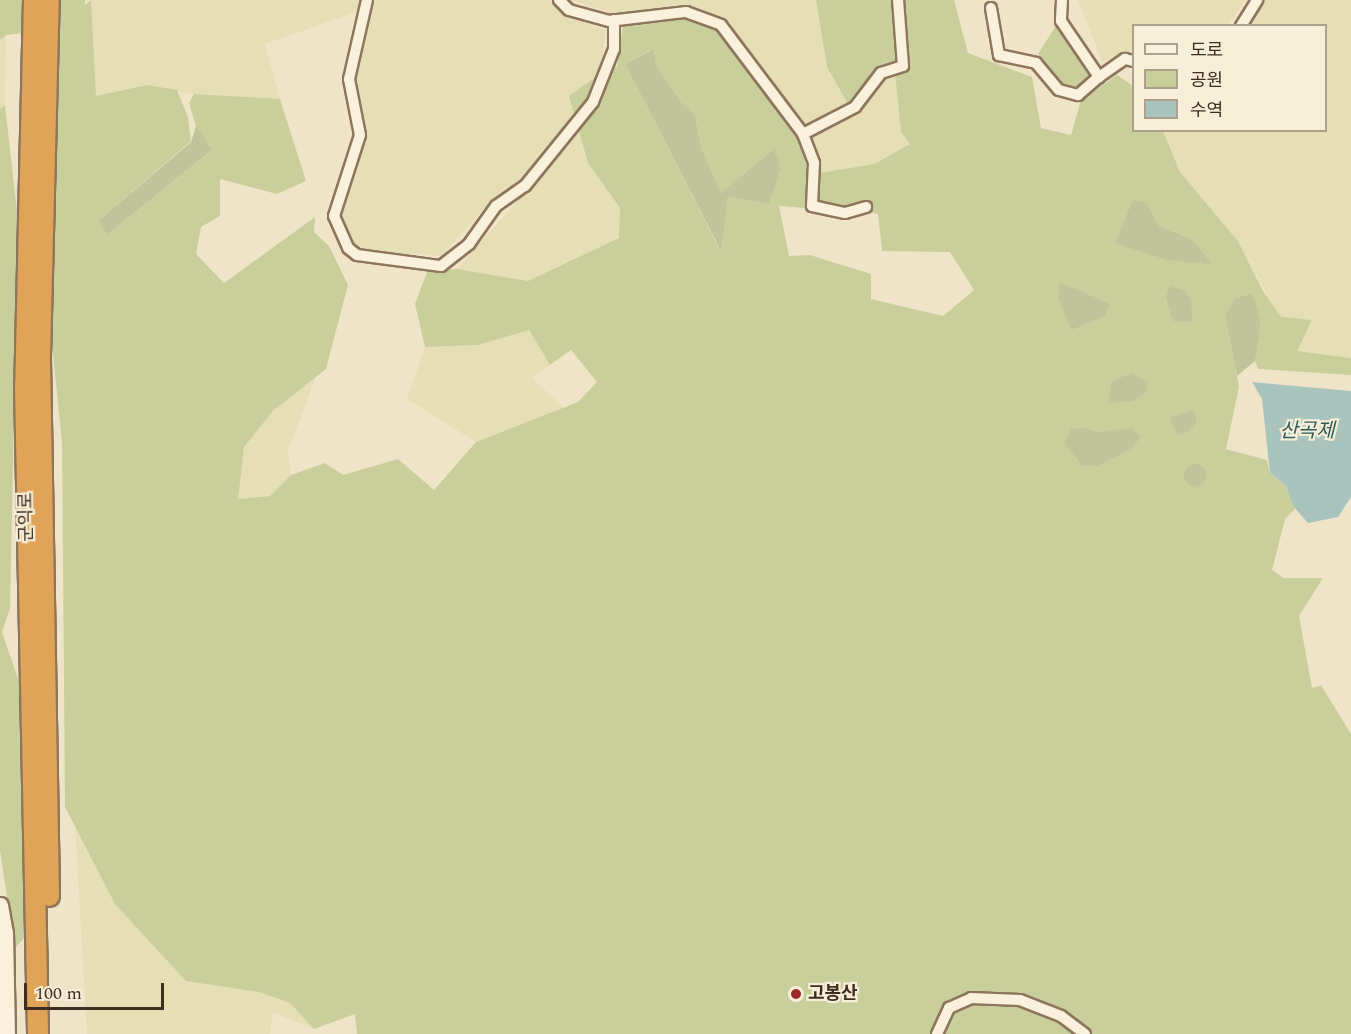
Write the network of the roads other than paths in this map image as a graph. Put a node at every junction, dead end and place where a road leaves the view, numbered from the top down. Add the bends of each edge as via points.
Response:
1 (34, 0) edge
2 (50, 0) edge
3 (366, 0) edge
4 (559, 0) edge
5 (898, 0) edge
6 (1062, 0) edge
7 (1257, 0) edge
8 (991, 8) dead end
9 (614, 20) junction
10 (1242, 24) edge
11 (1132, 61) edge
12 (1099, 77) junction
13 (803, 134) junction
14 (866, 207) dead end
15 (0, 905) edge
16 (7, 1034) edge
17 (38, 1034) edge
18 (51, 1034) edge
19 (937, 1034) edge
20 (1085, 1034) edge

1 - 17 highway, 군익로 via 25,385
2 - 18 highway, 군익로 via 40,357
3 - 9 street via 349,79 360,135 334,216 348,248 357,255 441,266 469,243 496,206 525,186 593,102 614,49
4 - 9 street via 569,10
5 - 13 street via 903,66 881,73 855,107
6 - 12 street via 1060,21
7 - 10 street
8 - 12 street via 999,55 1036,63 1059,90 1078,95
9 - 13 street via 686,12 721,25
11 - 12 street via 1125,59
13 - 14 street via 814,164 812,206 845,213
15 - 16 street via 5,932
19 - 20 street via 949,1008 971,998 1020,1000 1051,1010

